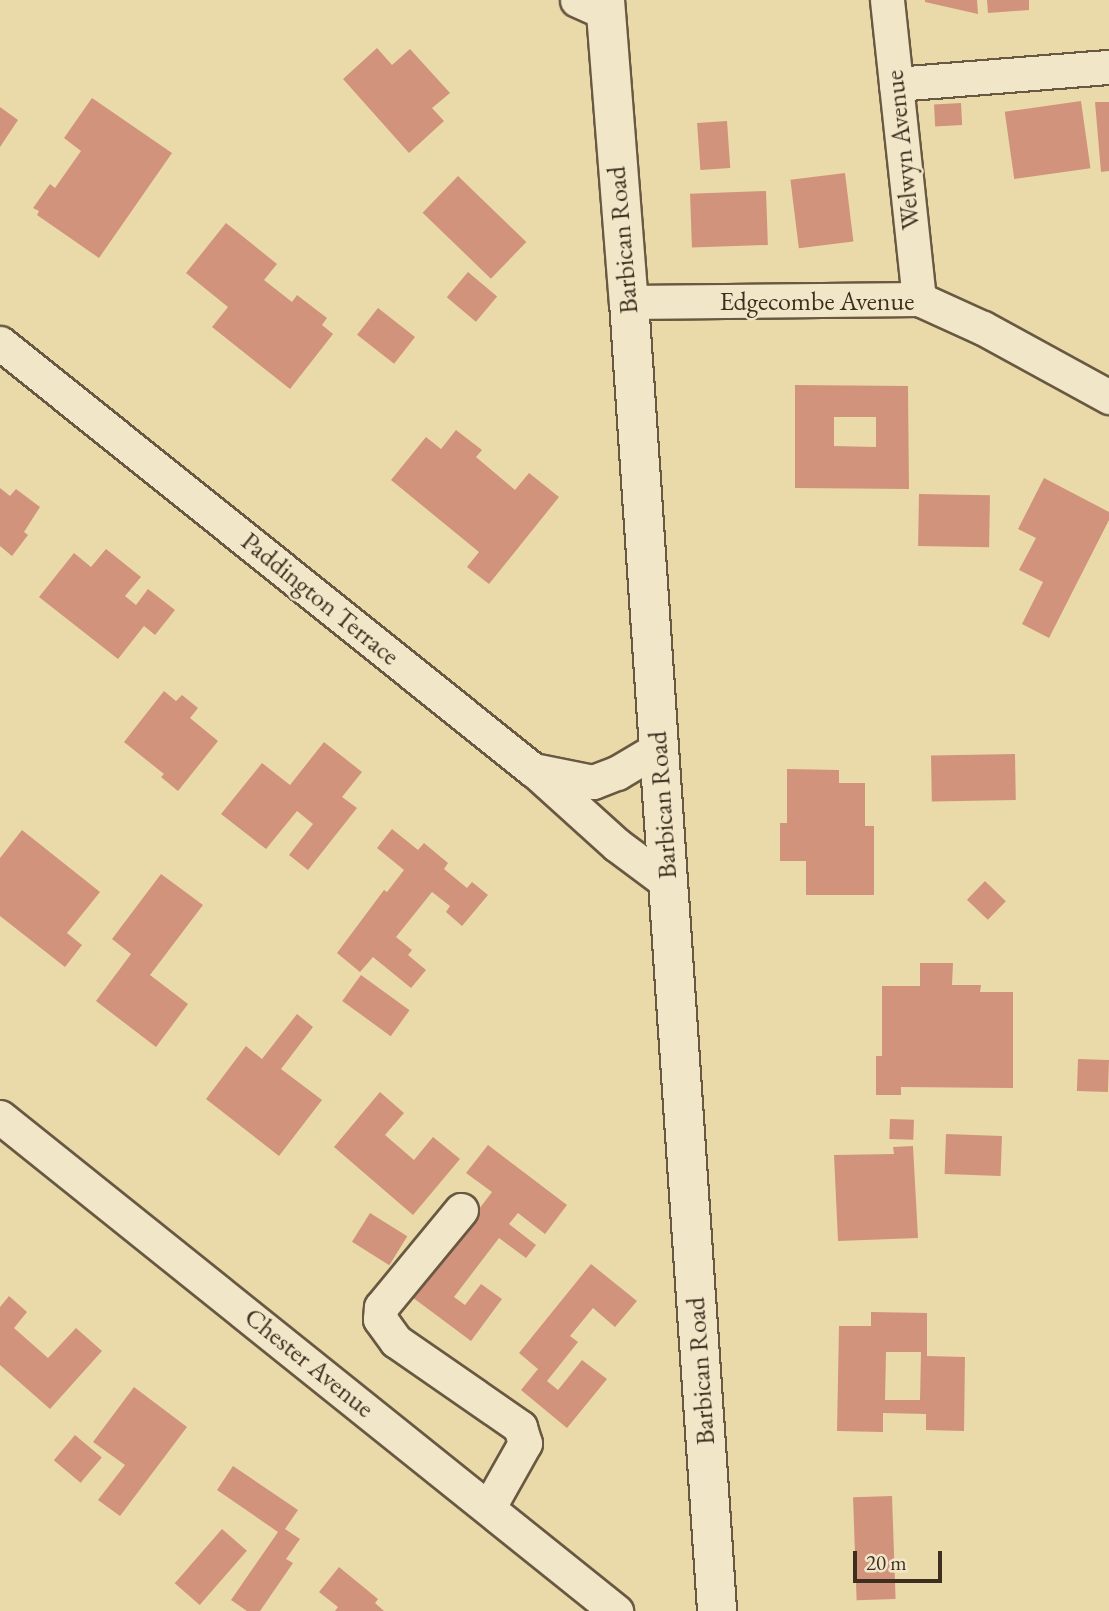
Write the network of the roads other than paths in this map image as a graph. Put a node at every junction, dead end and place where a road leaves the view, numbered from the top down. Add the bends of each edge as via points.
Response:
1 (887, 0) edge
2 (595, 4) edge
3 (1109, 67) edge
4 (896, 84) junction
5 (919, 299) junction
6 (629, 302) junction
7 (0, 343) edge
8 (1109, 397) edge
9 (659, 748) junction
10 (533, 770) junction
11 (668, 883) junction
12 (0, 1116) edge
13 (461, 1210) dead end
14 (489, 1507) junction
15 (616, 1611) edge
16 (717, 1611) edge

1 - 4 street, Welwyn Avenue
2 - 6 main road, Barbican Road
3 - 4 street
4 - 5 street, Welwyn Avenue
5 - 6 street, Edgecombe Avenue
5 - 8 street, Edgecombe Avenue via 983,328
6 - 9 main road, Barbican Road
7 - 10 street, Paddington Terrace
9 - 10 street, Paddington Terrace via 593,782
9 - 11 main road, Barbican Road
10 - 11 street via 617,845
11 - 16 main road, Barbican Road
12 - 14 street, Chester Avenue
13 - 14 street via 381,1307 380,1319 396,1341 520,1427 525,1443
14 - 15 street, Chester Avenue

